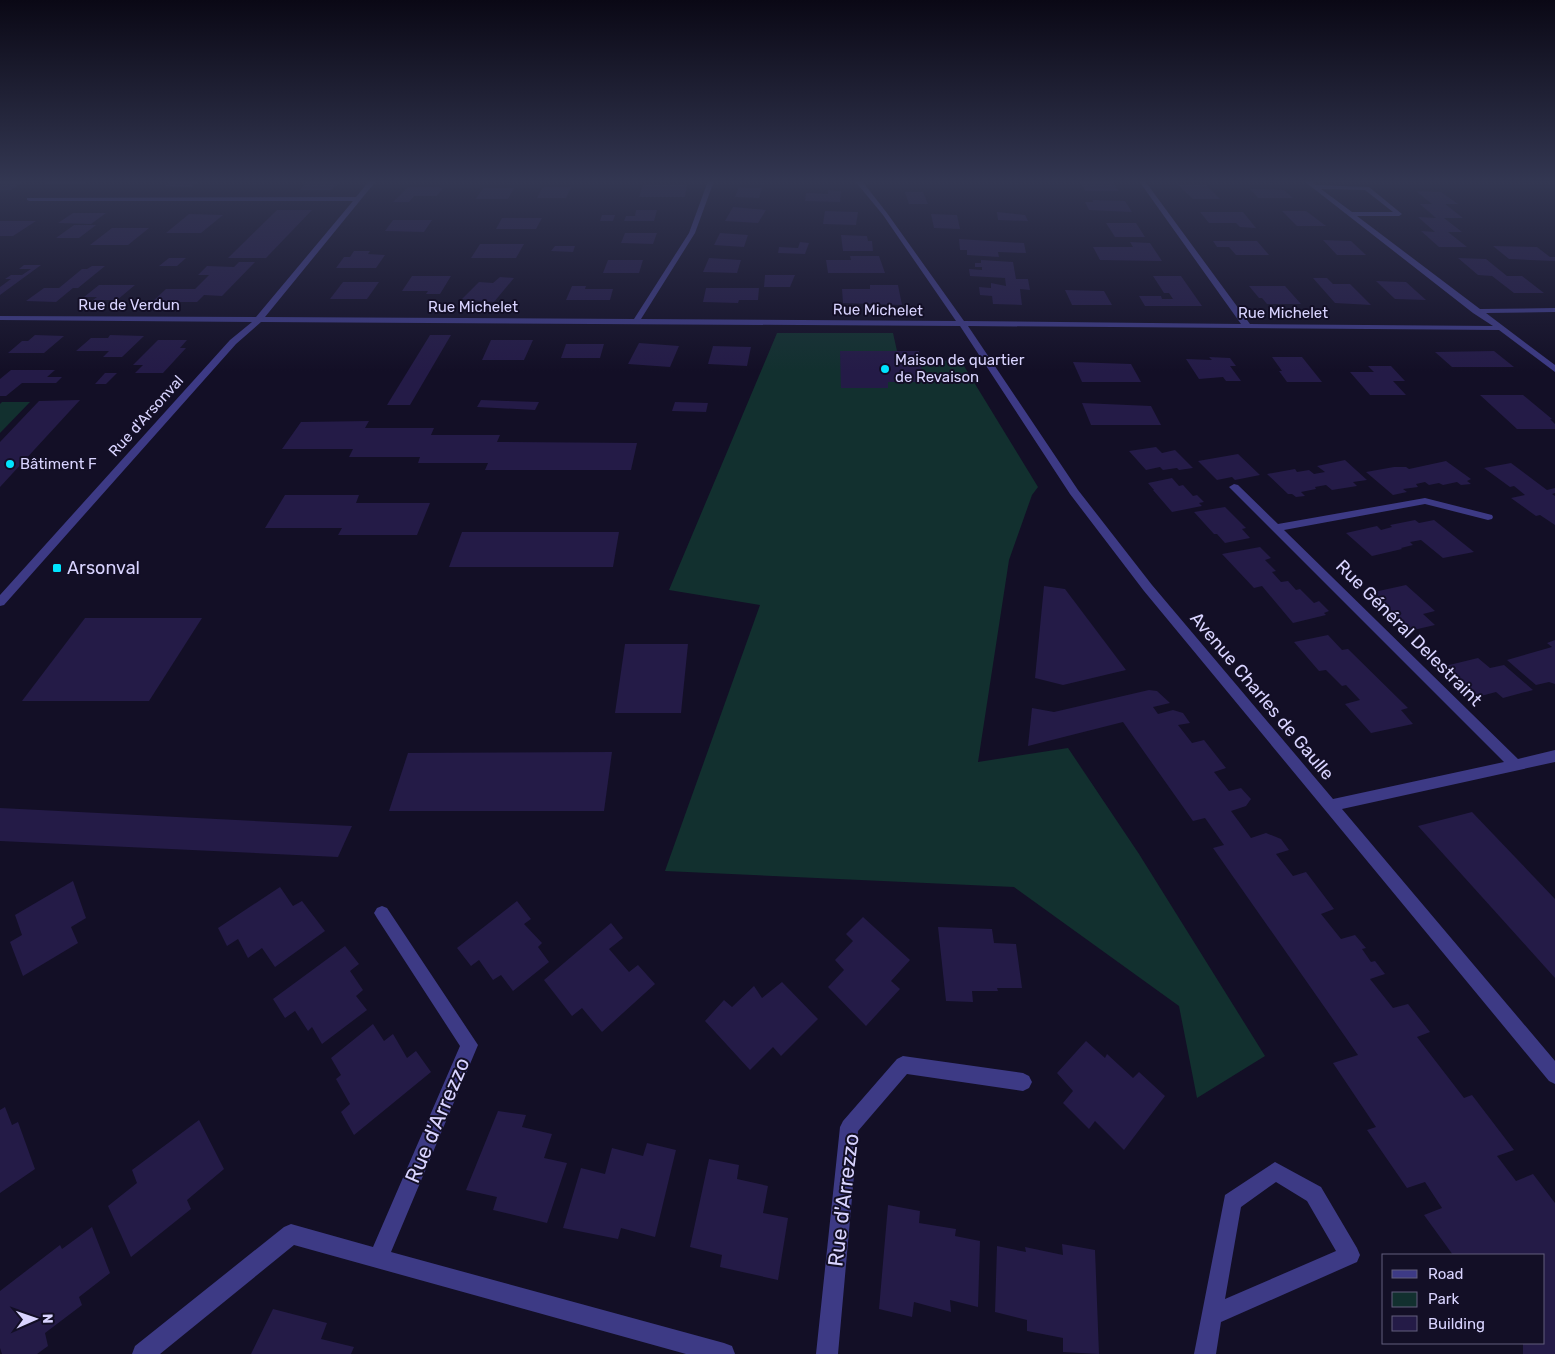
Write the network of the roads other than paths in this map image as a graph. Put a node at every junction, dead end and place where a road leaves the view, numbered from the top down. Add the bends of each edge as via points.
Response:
1 (321, 244) edge
2 (685, 244) edge
3 (906, 244) edge
4 (1188, 244) edge
5 (1389, 244) edge
6 (1555, 310) edge
7 (1476, 311) junction
8 (0, 318) edge
9 (258, 320) junction
10 (636, 321) junction
11 (963, 324) junction
12 (1248, 327) junction
13 (1499, 328) junction
14 (1555, 369) edge
15 (1234, 487) dead end
16 (1488, 517) dead end
17 (1276, 528) junction
18 (0, 602) edge
19 (1555, 756) edge
20 (1516, 765) junction
21 (1329, 806) junction
22 (382, 913) dead end
23 (1555, 1075) edge
24 (1023, 1082) dead end
25 (378, 1258) junction
26 (1212, 1315) junction
27 (143, 1354) edge
28 (724, 1354) edge
29 (827, 1354) edge
30 (1205, 1354) edge

1 - 9 street, Rue d'Arsonval
2 - 10 street
3 - 11 street, Avenue Charles de Gaulle
4 - 12 street
5 - 7 street
6 - 7 street
7 - 13 street
8 - 9 street, Rue de Verdun
9 - 10 street, Rue Michelet
9 - 18 street, Rue d'Arsonval via 233,342
10 - 11 street, Rue Michelet
11 - 12 street, Rue Michelet
11 - 21 street, Avenue Charles de Gaulle via 1074,492 1148,588
12 - 13 street, Rue Michelet
13 - 14 street
15 - 17 street, Rue Général Delestraint
16 - 17 street via 1426,501
17 - 20 street, Rue Général Delestraint
19 - 20 street
20 - 21 street
21 - 23 street, Avenue Charles de Gaulle
22 - 25 street, Rue d'Arrezzo via 469,1045
24 - 29 street, Rue d'Arrezzo via 904,1065 849,1127
25 - 27 street via 291,1234
25 - 28 street
26 - 26 street via 1232,1202 1275,1171 1314,1194 1350,1255
26 - 30 street

